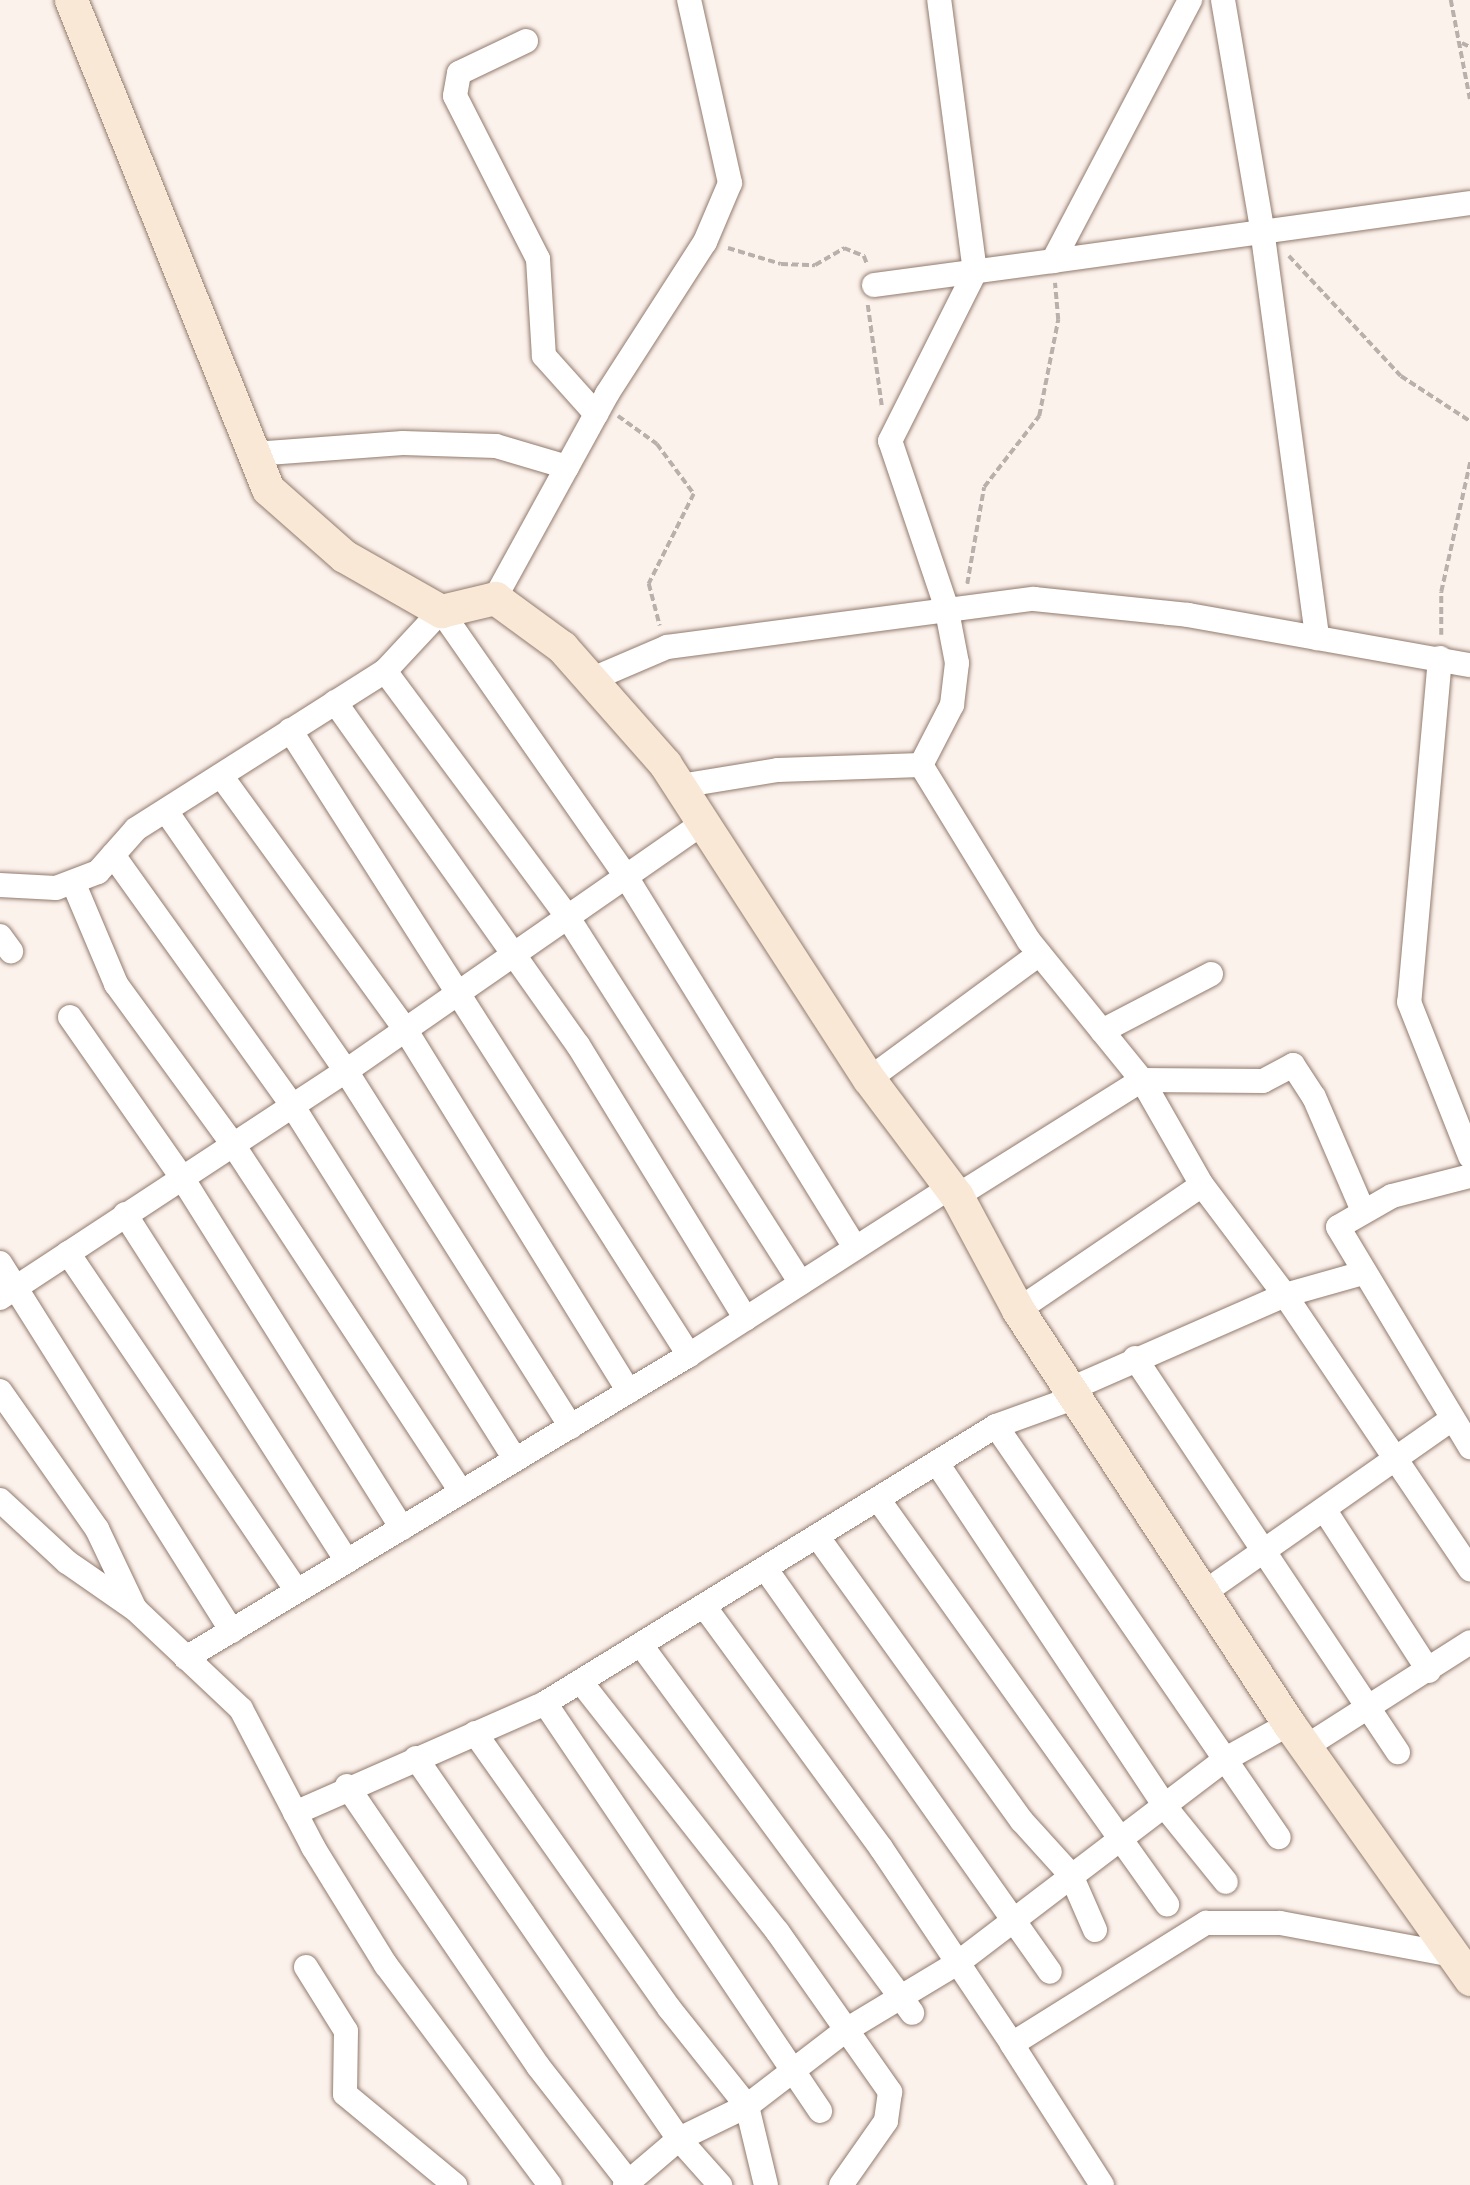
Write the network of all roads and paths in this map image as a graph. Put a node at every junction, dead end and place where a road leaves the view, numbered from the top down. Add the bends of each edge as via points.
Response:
1 (71, 0) edge
2 (689, 0) edge
3 (939, 0) edge
4 (1190, 0) edge
5 (1223, 0) edge
6 (1451, 0) edge
7 (526, 41) dead end
8 (1462, 43) junction
9 (1470, 47) edge
10 (1470, 99) edge
11 (1470, 203) edge
12 (1262, 229) junction
13 (705, 242) junction
14 (1052, 261) junction
15 (975, 272) junction
16 (874, 285) junction
17 (599, 409) junction
18 (1470, 421) edge
19 (890, 441) junction
20 (254, 454) junction
21 (1470, 462) edge
22 (567, 467) junction
23 (495, 598) junction
24 (946, 606) junction
25 (442, 611) junction
26 (1317, 638) junction
27 (667, 648) junction
28 (1440, 658) junction
29 (1470, 664) edge
30 (385, 671) junction
31 (590, 680) junction
32 (335, 702) junction
33 (290, 730) junction
34 (921, 765) junction
35 (222, 778) junction
36 (680, 786) junction
37 (166, 811) junction
38 (704, 822) junction
39 (113, 855) junction
40 (625, 875) junction
41 (73, 882) junction
42 (0, 886) edge
43 (567, 916) junction
44 (515, 952) junction
45 (1039, 954) junction
46 (1211, 974) dead end
47 (457, 993) junction
48 (70, 1017) dead end
49 (405, 1029) junction
50 (1102, 1031) junction
51 (345, 1071) junction
52 (869, 1079) junction
53 (1142, 1080) junction
54 (292, 1105) junction
55 (232, 1143) junction
56 (1470, 1156) edge
57 (181, 1176) junction
58 (1470, 1177) edge
59 (1202, 1185) junction
60 (954, 1191) junction
61 (1363, 1211) junction
62 (125, 1214) junction
63 (855, 1248) junction
64 (68, 1252) junction
65 (0, 1263) edge
66 (1363, 1273) junction
67 (802, 1283) junction
68 (9, 1292) edge
69 (1285, 1295) junction
70 (1018, 1310) junction
71 (746, 1319) junction
72 (689, 1355) junction
73 (1135, 1358) junction
74 (0, 1391) edge
75 (629, 1391) junction
76 (1076, 1392) junction
77 (1451, 1420) junction
78 (996, 1426) junction
79 (571, 1427) junction
80 (1470, 1447) edge
81 (1398, 1457) junction
82 (514, 1458) junction
83 (937, 1463) junction
84 (461, 1492) junction
85 (878, 1499) junction
86 (0, 1500) edge
87 (1324, 1509) junction
88 (402, 1528) junction
89 (817, 1536) junction
90 (1267, 1549) junction
91 (347, 1561) junction
92 (765, 1568) junction
93 (1470, 1569) edge
94 (297, 1591) junction
95 (1205, 1592) junction
96 (704, 1606) junction
97 (136, 1610) junction
98 (232, 1631) junction
99 (1470, 1642) edge
100 (641, 1644) junction
101 (186, 1658) junction
102 (1429, 1671) junction
103 (581, 1682) junction
104 (545, 1703) junction
105 (1370, 1708) junction
106 (475, 1733) junction
107 (1298, 1735) junction
108 (1398, 1752) dead end
109 (416, 1758) junction
110 (1224, 1760) junction
111 (346, 1786) junction
112 (1166, 1808) junction
113 (295, 1813) junction
114 (1122, 1835) junction
115 (1279, 1837) dead end
116 (1071, 1875) junction
117 (1226, 1882) dead end
118 (1167, 1904) dead end
119 (1013, 1916) junction
120 (1095, 1930) dead end
121 (959, 1962) junction
122 (306, 1967) dead end
123 (1462, 1967) edge
124 (1050, 1972) dead end
125 (907, 2005) junction
126 (846, 2030) junction
127 (1012, 2044) junction
128 (795, 2074) junction
129 (747, 2106) junction
130 (820, 2111) dead end
131 (679, 2139) junction
132 (435, 2175) edge
133 (628, 2184) edge
134 (456, 2185) edge
135 (550, 2185) edge
136 (720, 2185) edge
137 (766, 2185) edge
138 (841, 2185) edge
139 (1102, 2185) edge

1 - 20 street
2 - 13 street via 730,183
3 - 15 street
4 - 14 street
5 - 12 street
6 - 8 path
7 - 17 street via 459,73 455,96 538,259 544,356
8 - 9 path
8 - 10 path
11 - 12 street
12 - 14 street via 1153,251
12 - 18 path via 1401,376
12 - 26 street
13 - 16 path via 781,264 815,265 844,248 864,256
13 - 17 street
14 - 15 street
14 - 24 path via 1058,320 1039,416 984,487 967,583
15 - 16 street
15 - 19 street
16 - 19 path via 867,309
17 - 22 street
17 - 27 path via 657,444 694,494 649,584
19 - 24 street
20 - 22 street via 403,443 496,446
20 - 25 street via 268,489 344,556
21 - 28 path via 1441,592
22 - 23 street
23 - 25 street
23 - 31 street via 562,647
24 - 26 street via 1034,599
24 - 27 street
24 - 34 street via 957,663 952,705
25 - 30 street
25 - 40 street
26 - 28 street
27 - 31 street
28 - 29 street
28 - 56 street via 1409,1002
30 - 32 street
30 - 43 street
31 - 36 street
32 - 33 street
32 - 44 street
33 - 35 street
33 - 47 street
34 - 36 street via 778,770
34 - 45 street
35 - 37 street
35 - 49 street
36 - 38 street
37 - 39 street via 136,829
37 - 51 street
38 - 40 street
38 - 52 street
39 - 41 street via 98,872
39 - 54 street
40 - 43 street
40 - 63 street
41 - 42 street via 56,888
41 - 55 street via 116,984
43 - 44 street
43 - 67 street
44 - 47 street
44 - 71 street
45 - 50 street
45 - 52 street
46 - 50 street
47 - 49 street
47 - 72 street
48 - 57 street
49 - 51 street
49 - 75 street
50 - 53 street
51 - 54 street
51 - 79 street
52 - 60 street
53 - 59 street
53 - 60 street
53 - 61 street via 1264,1081 1293,1065 1314,1097
54 - 55 street
54 - 82 street
55 - 57 street
55 - 84 street
57 - 62 street
57 - 88 street
58 - 61 street via 1392,1196
59 - 69 street
59 - 70 street
60 - 63 street
60 - 70 street
61 - 66 street via 1338,1227
62 - 64 street
62 - 91 street
63 - 67 street
64 - 68 street
64 - 94 street
65 - 68 street
66 - 69 street
66 - 77 street
67 - 71 street
68 - 98 street
69 - 73 street
69 - 81 street
70 - 76 street
71 - 72 street
72 - 75 street
73 - 76 street
73 - 90 street
74 - 97 street via 97,1529
75 - 79 street
76 - 78 street
76 - 95 street
77 - 80 street
77 - 81 street
78 - 83 street
78 - 110 street
79 - 82 street
81 - 87 street
81 - 93 street
82 - 84 street
83 - 85 street
83 - 112 street
84 - 88 street
85 - 89 street
85 - 114 street
86 - 97 street via 67,1562
87 - 90 street
87 - 102 street
88 - 91 street
89 - 92 street
89 - 116 street via 1023,1821
90 - 95 street
90 - 105 street
91 - 94 street
92 - 96 street
92 - 119 street
94 - 98 street
95 - 107 street
96 - 100 street
96 - 121 street
97 - 101 street
98 - 101 street
99 - 102 street
100 - 103 street
100 - 125 street
101 - 113 street via 241,1709
102 - 105 street
103 - 104 street
103 - 126 street via 777,1931
104 - 106 street
104 - 128 street
105 - 107 street
105 - 108 street
106 - 109 street
106 - 129 street via 669,2008
107 - 110 street
107 - 123 street
109 - 111 street
109 - 131 street
110 - 112 street
110 - 115 street
111 - 113 street
111 - 133 street via 538,2066
112 - 114 street
112 - 117 street
113 - 135 street via 386,1965
114 - 116 street
114 - 118 street
116 - 119 street
116 - 120 street
119 - 121 street
119 - 124 street
121 - 125 street
121 - 127 street
122 - 132 street via 346,2031 345,2094
123 - 127 street via 1280,1923 1206,1923
125 - 126 street
126 - 128 street
126 - 138 street via 890,2092 886,2120
127 - 139 street
128 - 129 street
128 - 130 street
129 - 131 street
129 - 137 street
131 - 133 street
131 - 136 street
132 - 134 street

